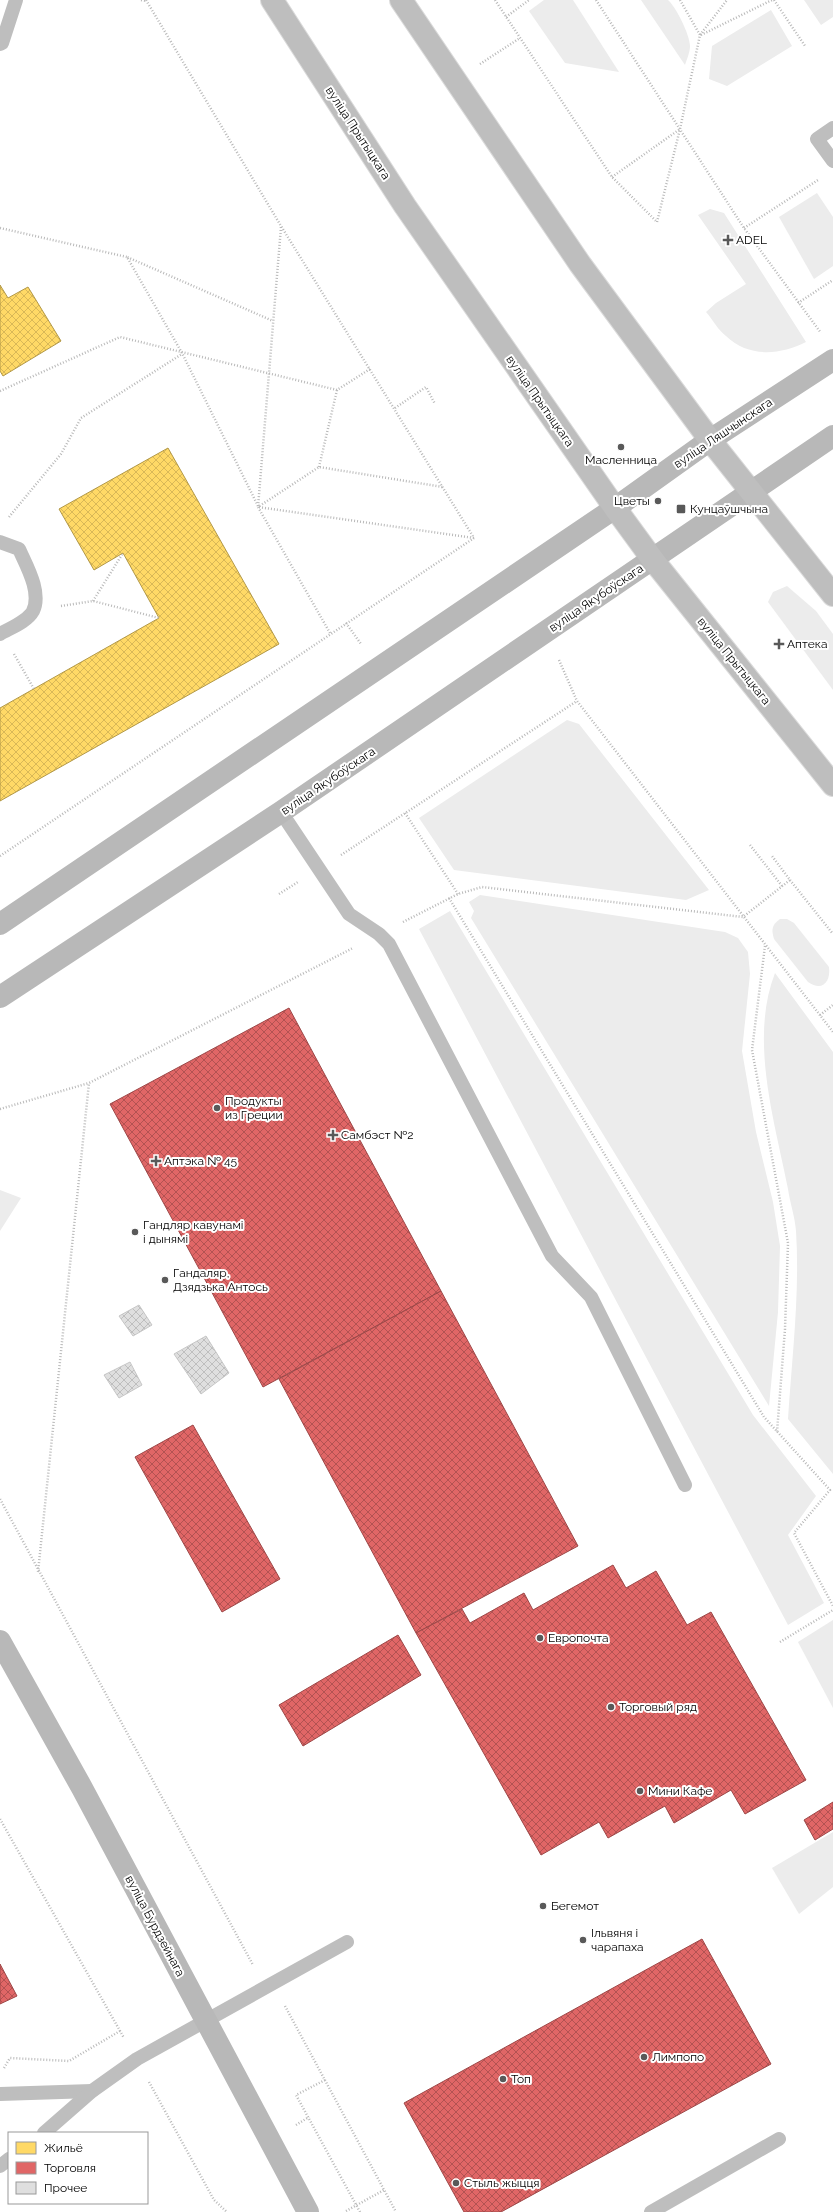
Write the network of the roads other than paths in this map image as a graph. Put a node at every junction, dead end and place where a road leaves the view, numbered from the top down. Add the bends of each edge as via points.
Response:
1 (16, 0) edge
2 (272, 0) edge
3 (401, 0) edge
4 (0, 44) edge
5 (833, 128) edge
6 (833, 161) edge
7 (833, 360) edge
8 (833, 436) edge
9 (710, 440) junction
10 (751, 493) junction
11 (615, 508) junction
12 (0, 542) edge
13 (653, 560) junction
14 (833, 595) edge
15 (1, 634) edge
16 (833, 785) edge
17 (281, 812) junction
18 (0, 924) edge
19 (0, 997) edge
20 (685, 1485) dead end
21 (0, 1641) edge
22 (348, 1942) dead end
23 (206, 2022) junction
24 (92, 2091) junction
25 (0, 2094) edge
26 (45, 2132) edge
27 (779, 2139) dead end
28 (8, 2160) edge
29 (0, 2166) edge
30 (308, 2212) edge
31 (651, 2212) edge

1 - 4 lane
2 - 11 main road, вуліца Прытыцкага via 405,206
3 - 9 main road via 580,264
5 - 6 lane via 817,139
7 - 9 main road, вуліца Ляшчынскага
8 - 10 main road
9 - 10 main road
9 - 11 main road, вуліца Ляшчынскага
10 - 13 main road
10 - 14 main road
11 - 13 main road, вуліца Прытыцкага
11 - 18 main road
12 - 15 lane via 18,548 36,588 33,610 22,622
13 - 16 main road, вуліца Прытыцкага
13 - 17 main road, вуліца Якубоўскага
17 - 19 main road, вуліца Якубоўскага
17 - 20 lane via 349,914 389,944 552,1256 591,1297
21 - 23 main road, вуліца Бурдзейнага via 82,1788
22 - 23 lane
23 - 24 lane via 137,2059
23 - 30 main road, вуліца Бурдзейнага
24 - 25 lane
24 - 26 lane
27 - 31 lane
28 - 29 lane

